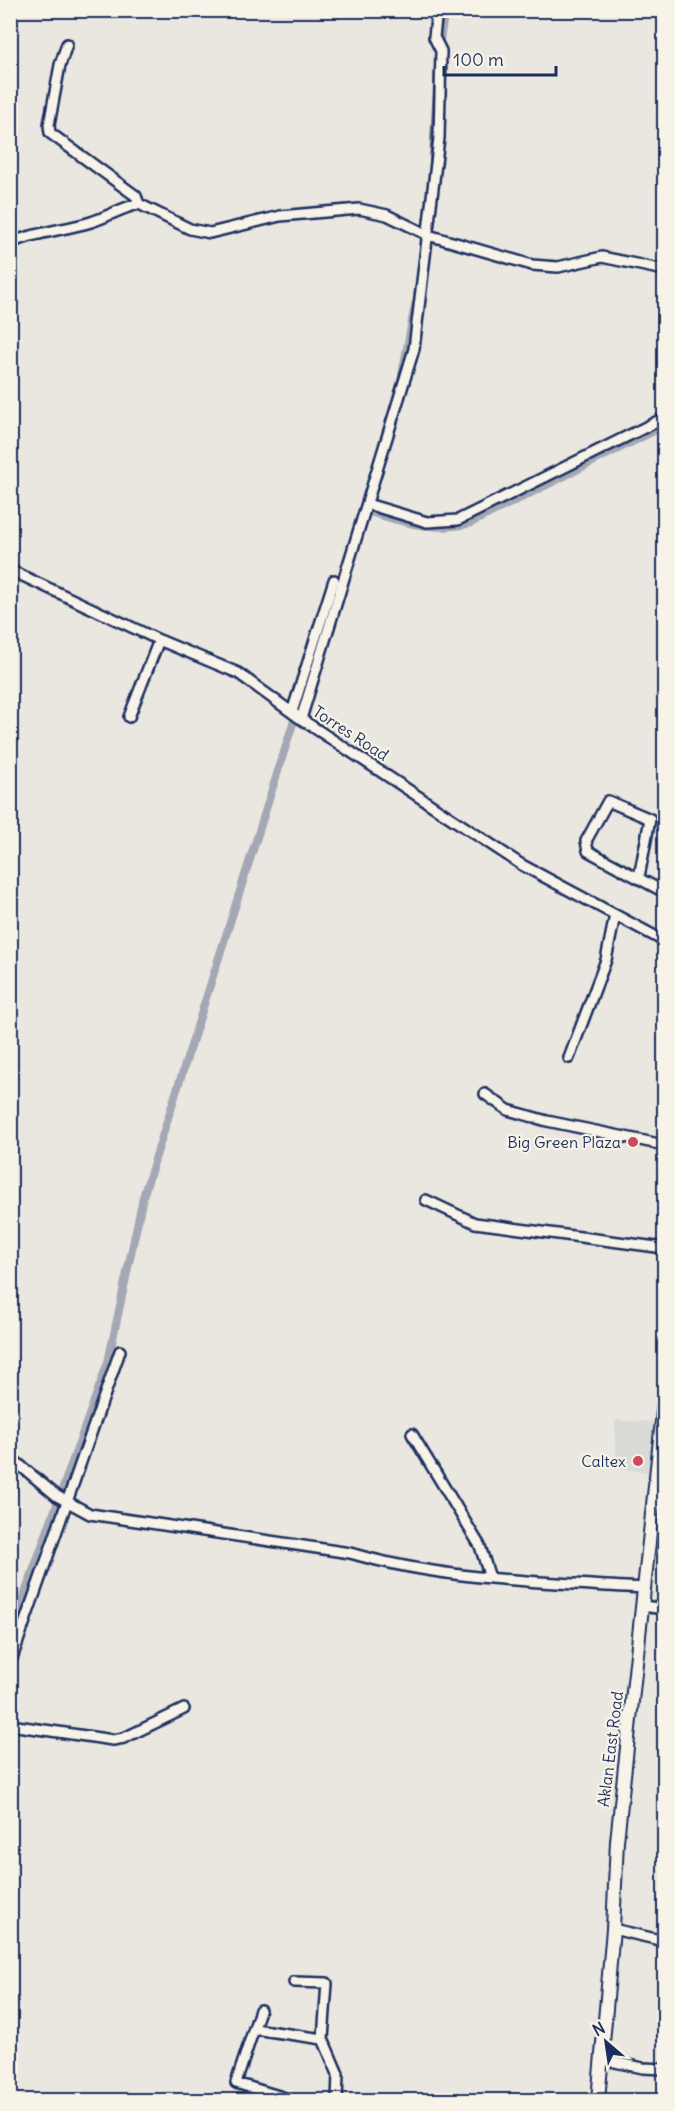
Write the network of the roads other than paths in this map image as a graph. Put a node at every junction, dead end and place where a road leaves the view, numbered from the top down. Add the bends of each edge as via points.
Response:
1 (437, 10) edge
2 (67, 44) dead end
3 (139, 204) junction
4 (428, 235) junction
5 (10, 243) edge
6 (664, 270) edge
7 (664, 418) edge
8 (367, 504) junction
9 (10, 570) edge
10 (334, 580) dead end
11 (159, 640) junction
12 (296, 715) junction
13 (129, 717) dead end
14 (639, 877) junction
15 (664, 892) edge
16 (615, 915) junction
17 (664, 941) edge
18 (569, 1058) dead end
19 (484, 1094) dead end
20 (664, 1145) edge
21 (426, 1200) dead end
22 (664, 1248) edge
23 (120, 1351) dead end
24 (664, 1402) edge
25 (412, 1434) dead end
26 (10, 1457) edge
27 (63, 1500) junction
28 (490, 1578) junction
29 (645, 1588) junction
30 (643, 1606) junction
31 (664, 1609) edge
32 (10, 1664) edge
33 (184, 1709) dead end
34 (10, 1725) edge
35 (613, 1929) junction
36 (664, 1941) edge
37 (294, 1982) dead end
38 (260, 2010) dead end
39 (254, 2029) junction
40 (324, 2039) junction
41 (601, 2059) junction
42 (664, 2069) edge
43 (292, 2100) edge
44 (337, 2100) edge
45 (598, 2100) edge

1 - 4 street via 434,37 441,51 439,138
2 - 3 street via 50,133 136,196
3 - 4 street via 202,232 280,216 359,209 387,215
3 - 5 street
4 - 6 street via 531,265 558,267 602,257
4 - 8 street via 414,349
7 - 8 street via 458,520 428,522
8 - 12 street
9 - 11 street, Torres Road
10 - 12 street
11 - 12 street, Torres Road via 238,672
11 - 13 street
12 - 16 street, Torres Road via 522,865
14 - 14 street via 650,819 608,801 585,847
14 - 15 street
16 - 17 street, Torres Road
16 - 18 street via 606,960
19 - 20 street via 508,1110
21 - 22 street via 475,1223
23 - 27 street
24 - 29 main road, Aklan East Road
25 - 28 street via 480,1546
26 - 27 street
27 - 28 street via 90,1514 350,1553 392,1566
27 - 32 street
28 - 29 street
29 - 30 main road, Aklan East Road
30 - 31 street
30 - 35 main road, Aklan East Road via 616,1841
33 - 34 street via 113,1740
35 - 36 street
35 - 41 main road, Aklan East Road
37 - 40 street via 327,1983
38 - 39 street
39 - 40 street
39 - 43 street via 237,2083
40 - 44 street via 340,2080
41 - 42 street
41 - 45 main road, Aklan East Road

